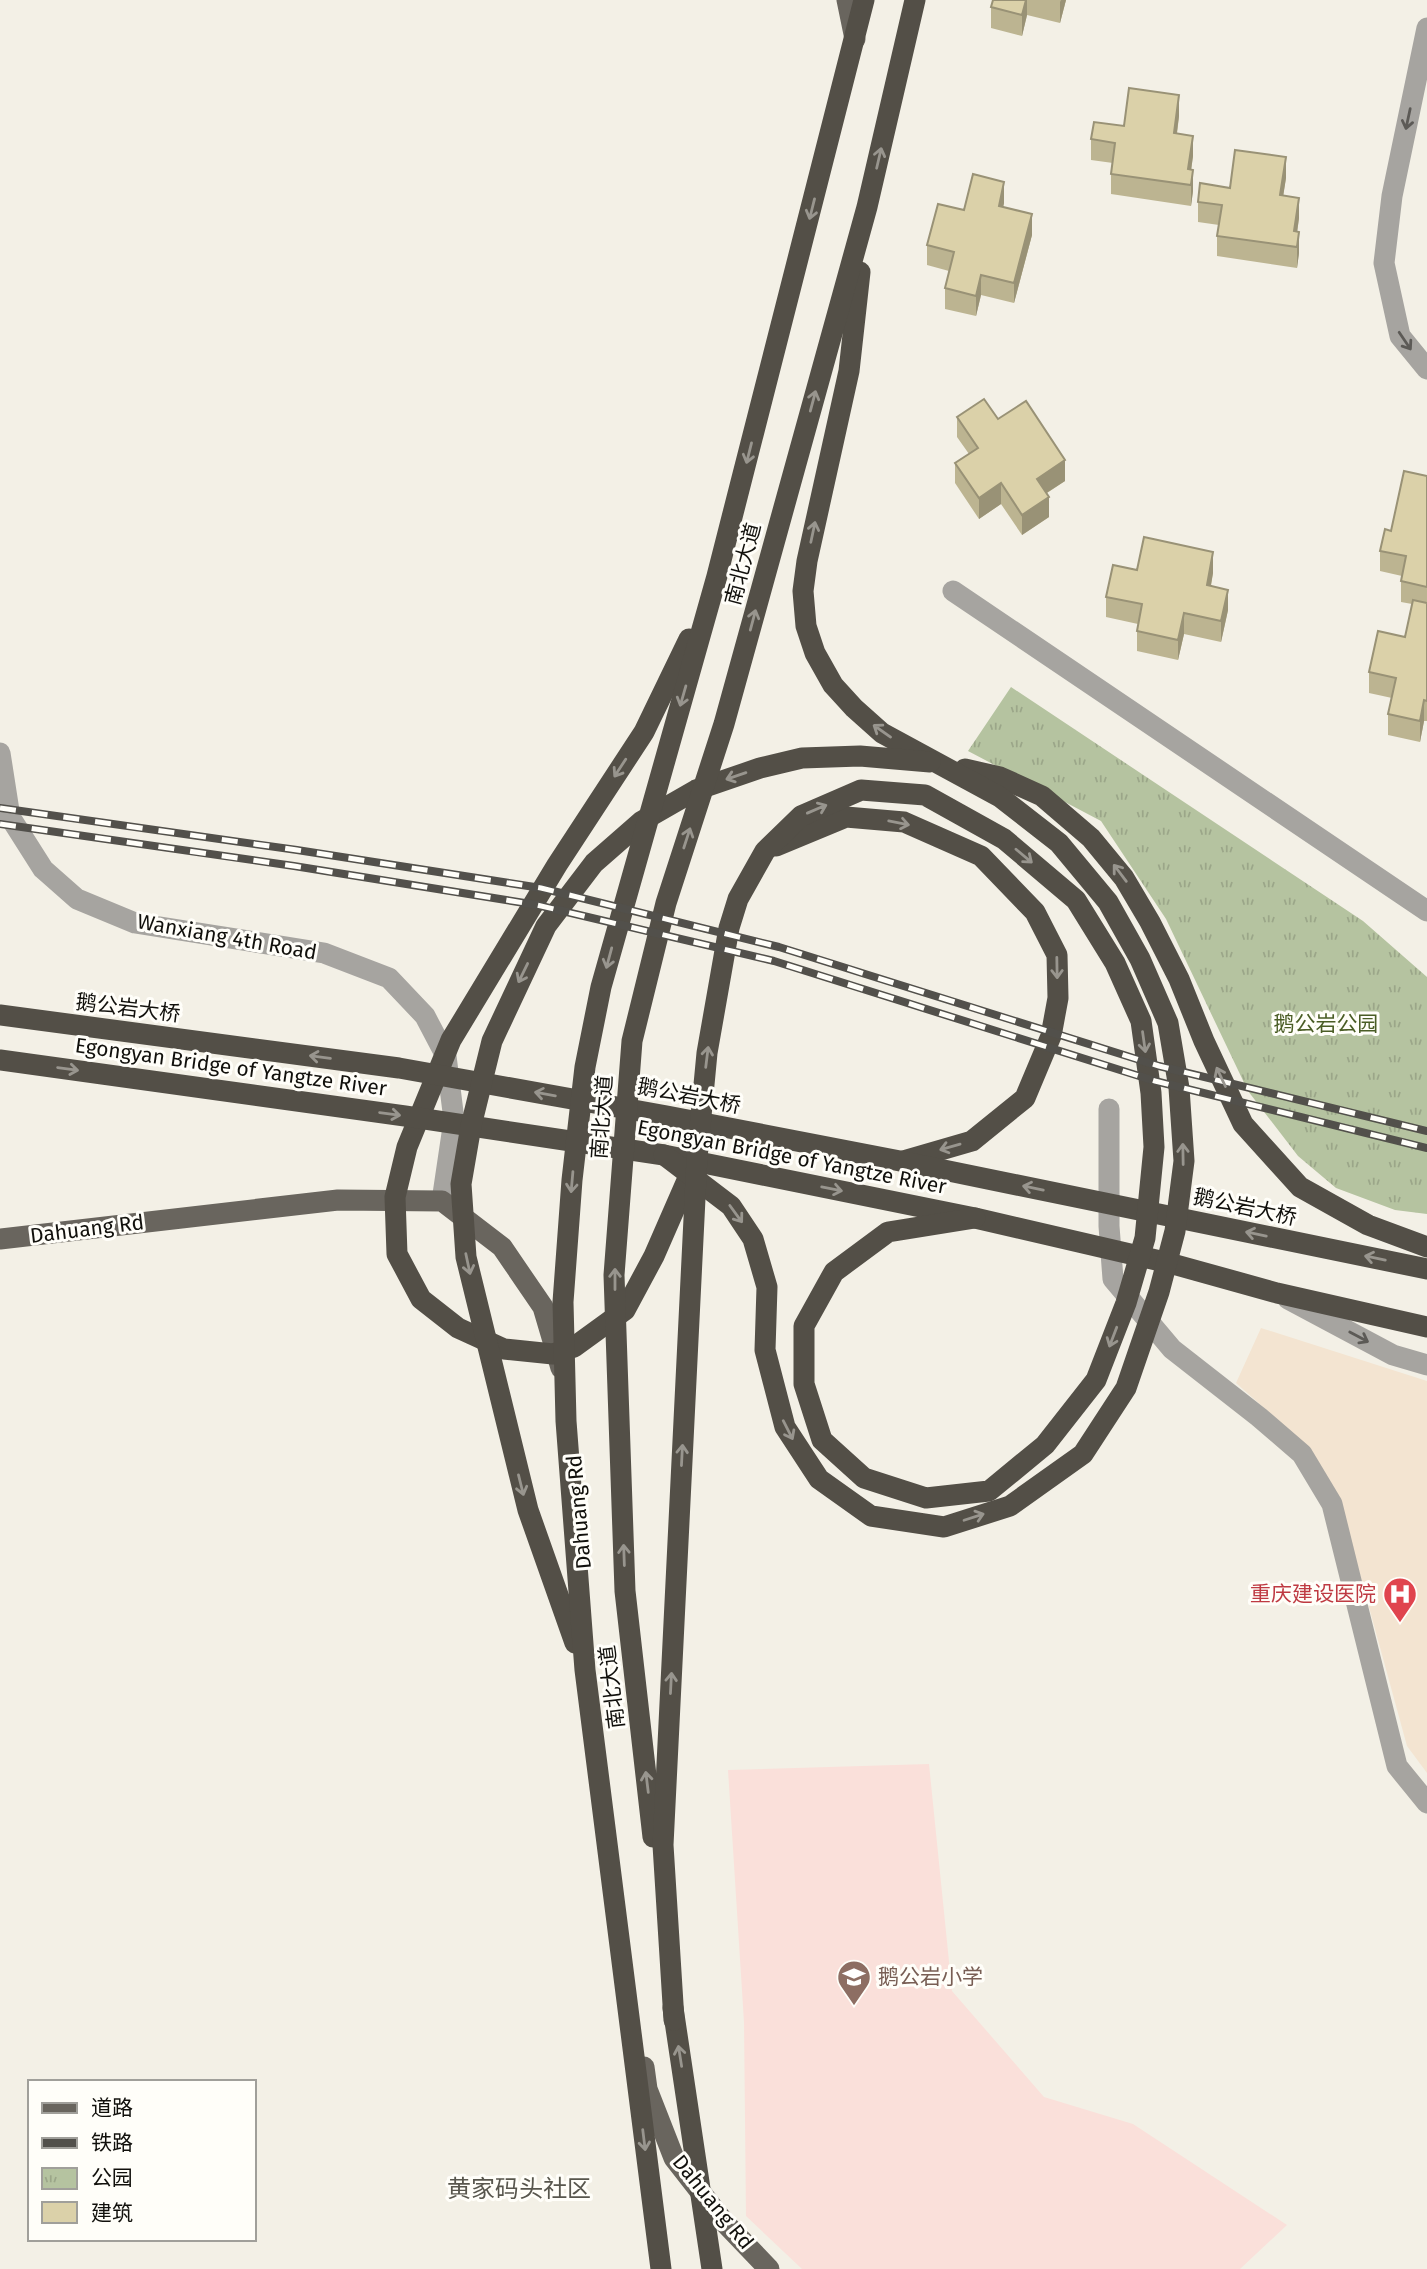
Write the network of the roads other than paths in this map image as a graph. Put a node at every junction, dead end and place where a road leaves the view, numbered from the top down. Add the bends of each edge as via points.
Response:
1 (847, 0) edge
2 (864, 0) edge
3 (915, 0) edge
4 (1427, 28) edge
5 (855, 40) junction
6 (867, 207) junction
7 (1427, 369) edge
8 (718, 576) junction
9 (953, 591) dead end
10 (0, 753) edge
11 (942, 763) junction
12 (765, 851) junction
13 (1427, 911) edge
14 (0, 1015) edge
15 (0, 1060) edge
16 (1109, 1110) dead end
17 (664, 1155) junction
18 (697, 1158) junction
19 (900, 1161) junction
20 (442, 1201) junction
21 (975, 1218) junction
22 (0, 1239) edge
23 (1427, 1247) edge
24 (1427, 1269) edge
25 (1277, 1293) junction
26 (1427, 1327) edge
27 (1427, 1365) edge
28 (584, 1670) junction
29 (1427, 1803) edge
30 (674, 2020) junction
31 (661, 2269) edge
32 (712, 2269) edge
33 (769, 2269) edge

1 - 5 main road, 南北大道
2 - 5 highway, 南北大道
6 -> 3 highway, 南北大道
4 -> 7 street via 1392,196 1384,264 1400,336
5 -> 8 highway, 南北大道
11 -> 6 highway via 883,733 854,708 833,685 806,626 803,591 807,561 849,371
30 -> 6 highway, 南北大道 via 625,1591 614,1275 632,1041 666,903 724,724
8 -> 18 highway via 644,732 557,864 451,1040 407,1147 395,1197 397,1254 421,1299 458,1328 504,1349 553,1353 574,1347 625,1310
8 -> 28 highway, 南北大道 via 626,892 585,1067 563,1302 566,1422
9 - 13 street
10 - 20 street, Wanxiang 4th Road via 10,817 43,869 77,899 135,923 324,953 389,978 425,1016 446,1056 454,1121
17 -> 11 highway via 731,1206 754,1239 768,1287 765,1350 785,1427 819,1479 871,1516 944,1527 1010,1506 1083,1454 1126,1388 1175,1231 1184,1161 1179,1087 1168,1023 1108,902 1059,843 1000,797
23 -> 11 highway via 1368,1225 1300,1186 1243,1124 1150,922 1124,878 1091,838 1042,796 1000,777
11 -> 28 highway via 860,756 802,758 696,790 642,821 594,863 546,926 492,1041 460,1184 467,1257 528,1510
18 -> 12 highway via 707,1053 729,928 738,900
12 -> 19 highway via 846,817 904,822 981,856 1035,912 1057,955 1058,998 1051,1036 1025,1098 972,1141
12 -> 21 highway via 801,816 861,790 925,795 1004,839 1076,900 1115,963 1141,1021 1154,1147 1146,1238 1096,1380 1045,1445 989,1491 926,1499 864,1478 822,1440 804,1384 804,1326 834,1272 888,1232
19 -> 14 highway, 鹅公岩大桥 via 399,1068
15 -> 17 highway, Egongyan Bridge of Yangtze River
16 - 29 street via 1113,1279 1172,1349 1302,1454 1332,1504 1398,1766
17 -> 21 highway, Egongyan Bridge of Yangtze River
30 -> 18 highway via 663,1845
24 -> 19 highway, 鹅公岩大桥
20 - 22 main road, Dahuang Rd via 338,1200
20 - 33 main road, Dahuang Rd via 502,1248 543,1307 567,1388 609,1838 647,2090 674,2158 724,2222
21 - 25 highway, Egongyan Bridge of Yangtze River
25 - 26 highway, Egongyan Bridge of Yangtze River
25 -> 27 street via 1393,1355
28 -> 31 highway, 南北大道
32 -> 30 highway, 南北大道

